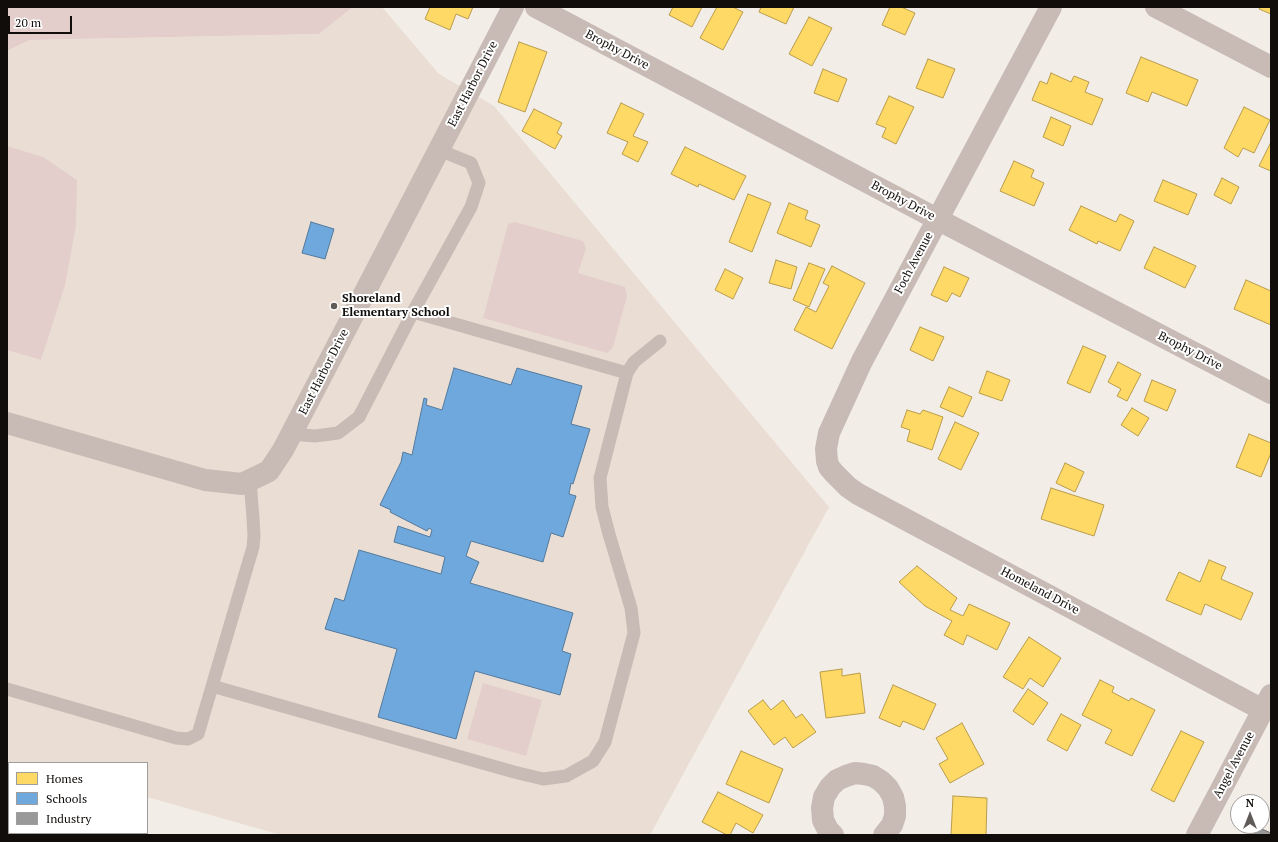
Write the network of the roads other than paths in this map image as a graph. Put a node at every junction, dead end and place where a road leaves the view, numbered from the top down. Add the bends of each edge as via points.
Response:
1 (513, 7) edge
2 (536, 7) edge
3 (1050, 7) edge
4 (1156, 7) edge
5 (1271, 67) edge
6 (439, 150) junction
7 (937, 219) junction
8 (413, 312) junction
9 (660, 341) dead end
10 (627, 373) junction
11 (1271, 393) edge
12 (7, 423) edge
13 (292, 434) junction
14 (828, 461) joint
15 (250, 480) junction
16 (212, 686) junction
17 (7, 689) edge
18 (1268, 704) edge
19 (831, 834) edge
20 (884, 835) edge
21 (1196, 835) edge

1 - 6 street, East Harbor Drive
2 - 7 street, Brophy Drive
3 - 7 street, Foch Avenue
4 - 5 street
6 - 8 lane via 471,163 478,182 471,207
6 - 13 street, East Harbor Drive
7 - 11 street, Brophy Drive
7 - 14 street, Foch Avenue via 862,361 828,433
8 - 10 lane
8 - 13 lane via 359,417 338,433 315,436
9 - 10 lane via 634,362
10 - 16 lane via 600,478 602,507 631,608 634,633 605,742 593,761 566,776 543,779
12 - 15 street, East Harbor Drive via 205,480 242,484
13 - 15 street, East Harbor Drive via 269,470
14 - 18 street, Homeland Drive via 834,473 858,494
15 - 16 lane via 254,518 253,547
16 - 17 lane via 198,734 188,739 176,738
18 - 21 street, Angel Avenue
19 - 20 street via 824,820 824,796 837,780 859,774 873,776 881,781 893,796 895,816

